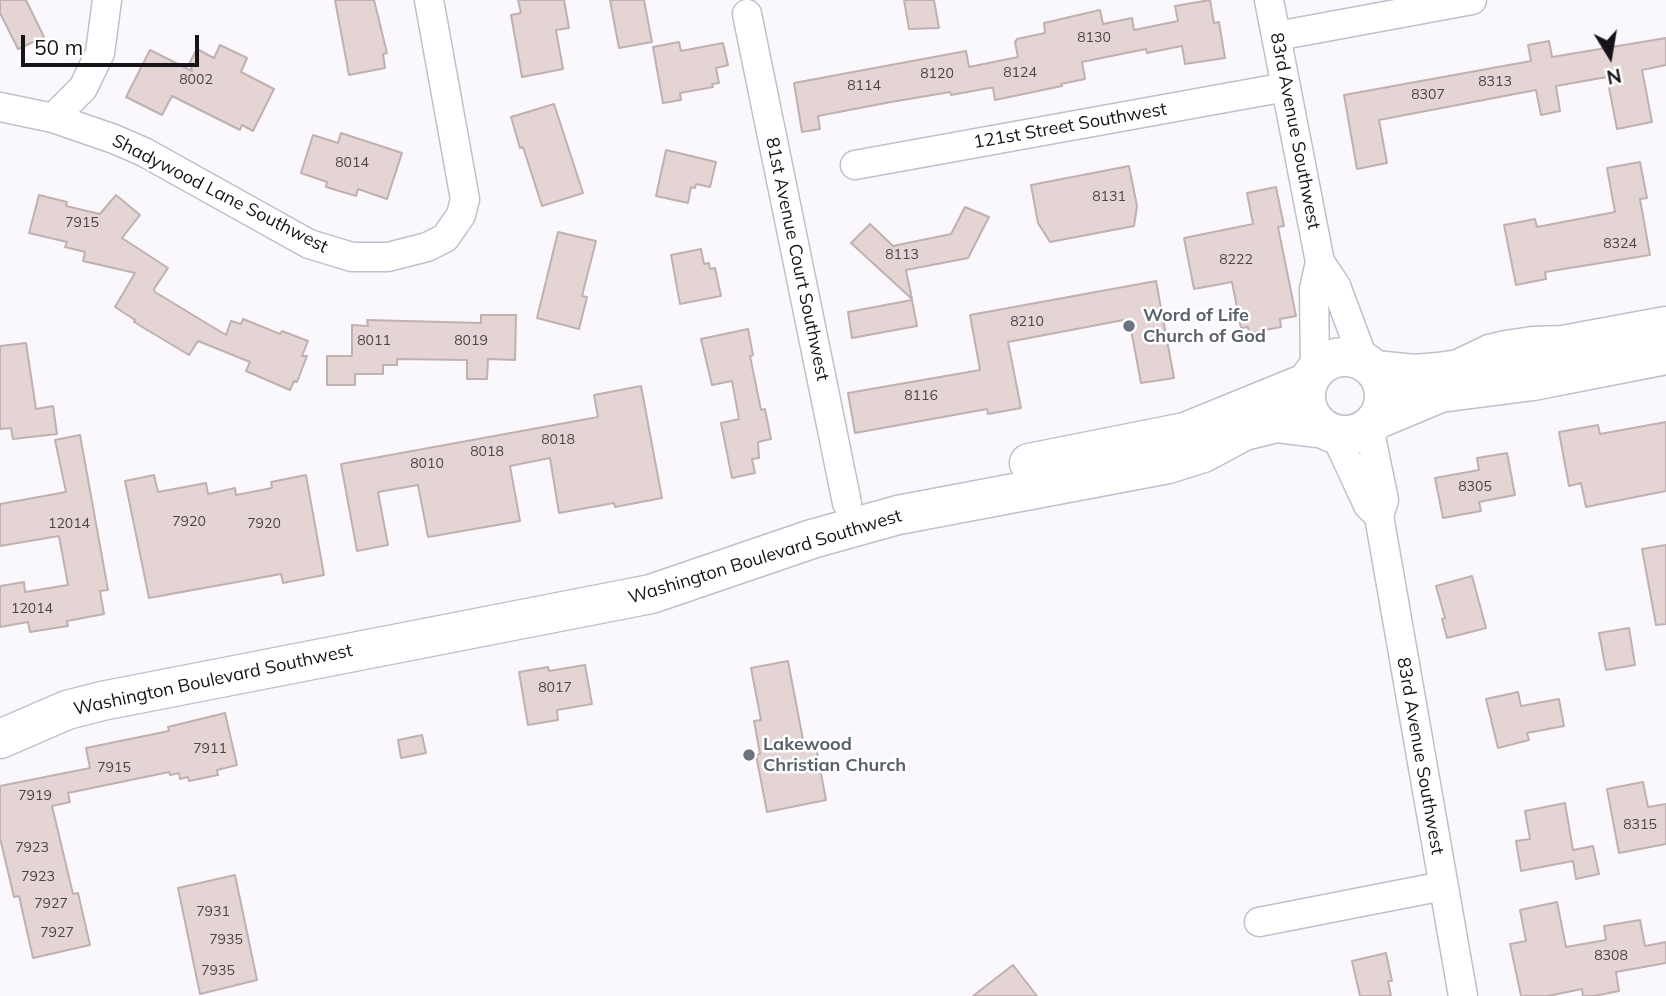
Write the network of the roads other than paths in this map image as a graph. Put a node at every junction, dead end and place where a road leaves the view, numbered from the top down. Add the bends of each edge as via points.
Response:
1 (107, 0) edge
2 (429, 0) edge
3 (1269, 0) edge
4 (1472, 0) edge
5 (747, 14) dead end
6 (1277, 36) junction
7 (1286, 87) junction
8 (0, 107) edge
9 (53, 118) junction
10 (855, 165) dead end
11 (1320, 262) junction
12 (1666, 326) edge
13 (1666, 355) edge
14 (1370, 366) junction
15 (1312, 376) junction
16 (1352, 427) junction
17 (847, 503) junction
18 (0, 711) edge
19 (0, 739) edge
20 (1443, 886) junction
21 (1259, 922) dead end
22 (1463, 996) edge

1 - 9 street via 100,53 83,89
2 - 9 street, Shadywood Lane Southwest via 465,199 454,227 427,247 388,257 331,252 144,152
3 - 6 street, 83rd Avenue Southwest
4 - 6 street
5 - 17 street, 81st Avenue Court Southwest
6 - 7 street, 83rd Avenue Southwest
7 - 10 street, 121st Street Southwest
7 - 11 street, 83rd Avenue Southwest
8 - 9 street, Shadywood Lane Southwest
11 - 14 street, 83rd Avenue Southwest via 1336,286
11 - 15 street, 83rd Avenue Southwest via 1314,289
12 - 14 main road via 1563,345 1506,350 1439,372 1414,374
13 - 16 main road, Washington Boulevard Southwest via 1533,381 1440,393
14 - 15 main road via 1352,357 1338,357
14 - 16 main road via 1384,389 1382,409
15 - 16 main road via 1306,395 1314,420
15 - 17 main road, Washington Boulevard Southwest via 1185,432
16 - 19 main road, Washington Boulevard Southwest via 1276,423 1244,431 1203,453 1168,464 898,515 652,594 102,701 67,710
16 - 20 street, 83rd Avenue Southwest via 1368,505 1379,516
17 - 18 main road, Washington Boulevard Southwest via 627,574 142,668
20 - 21 street
20 - 22 street, 83rd Avenue Southwest

